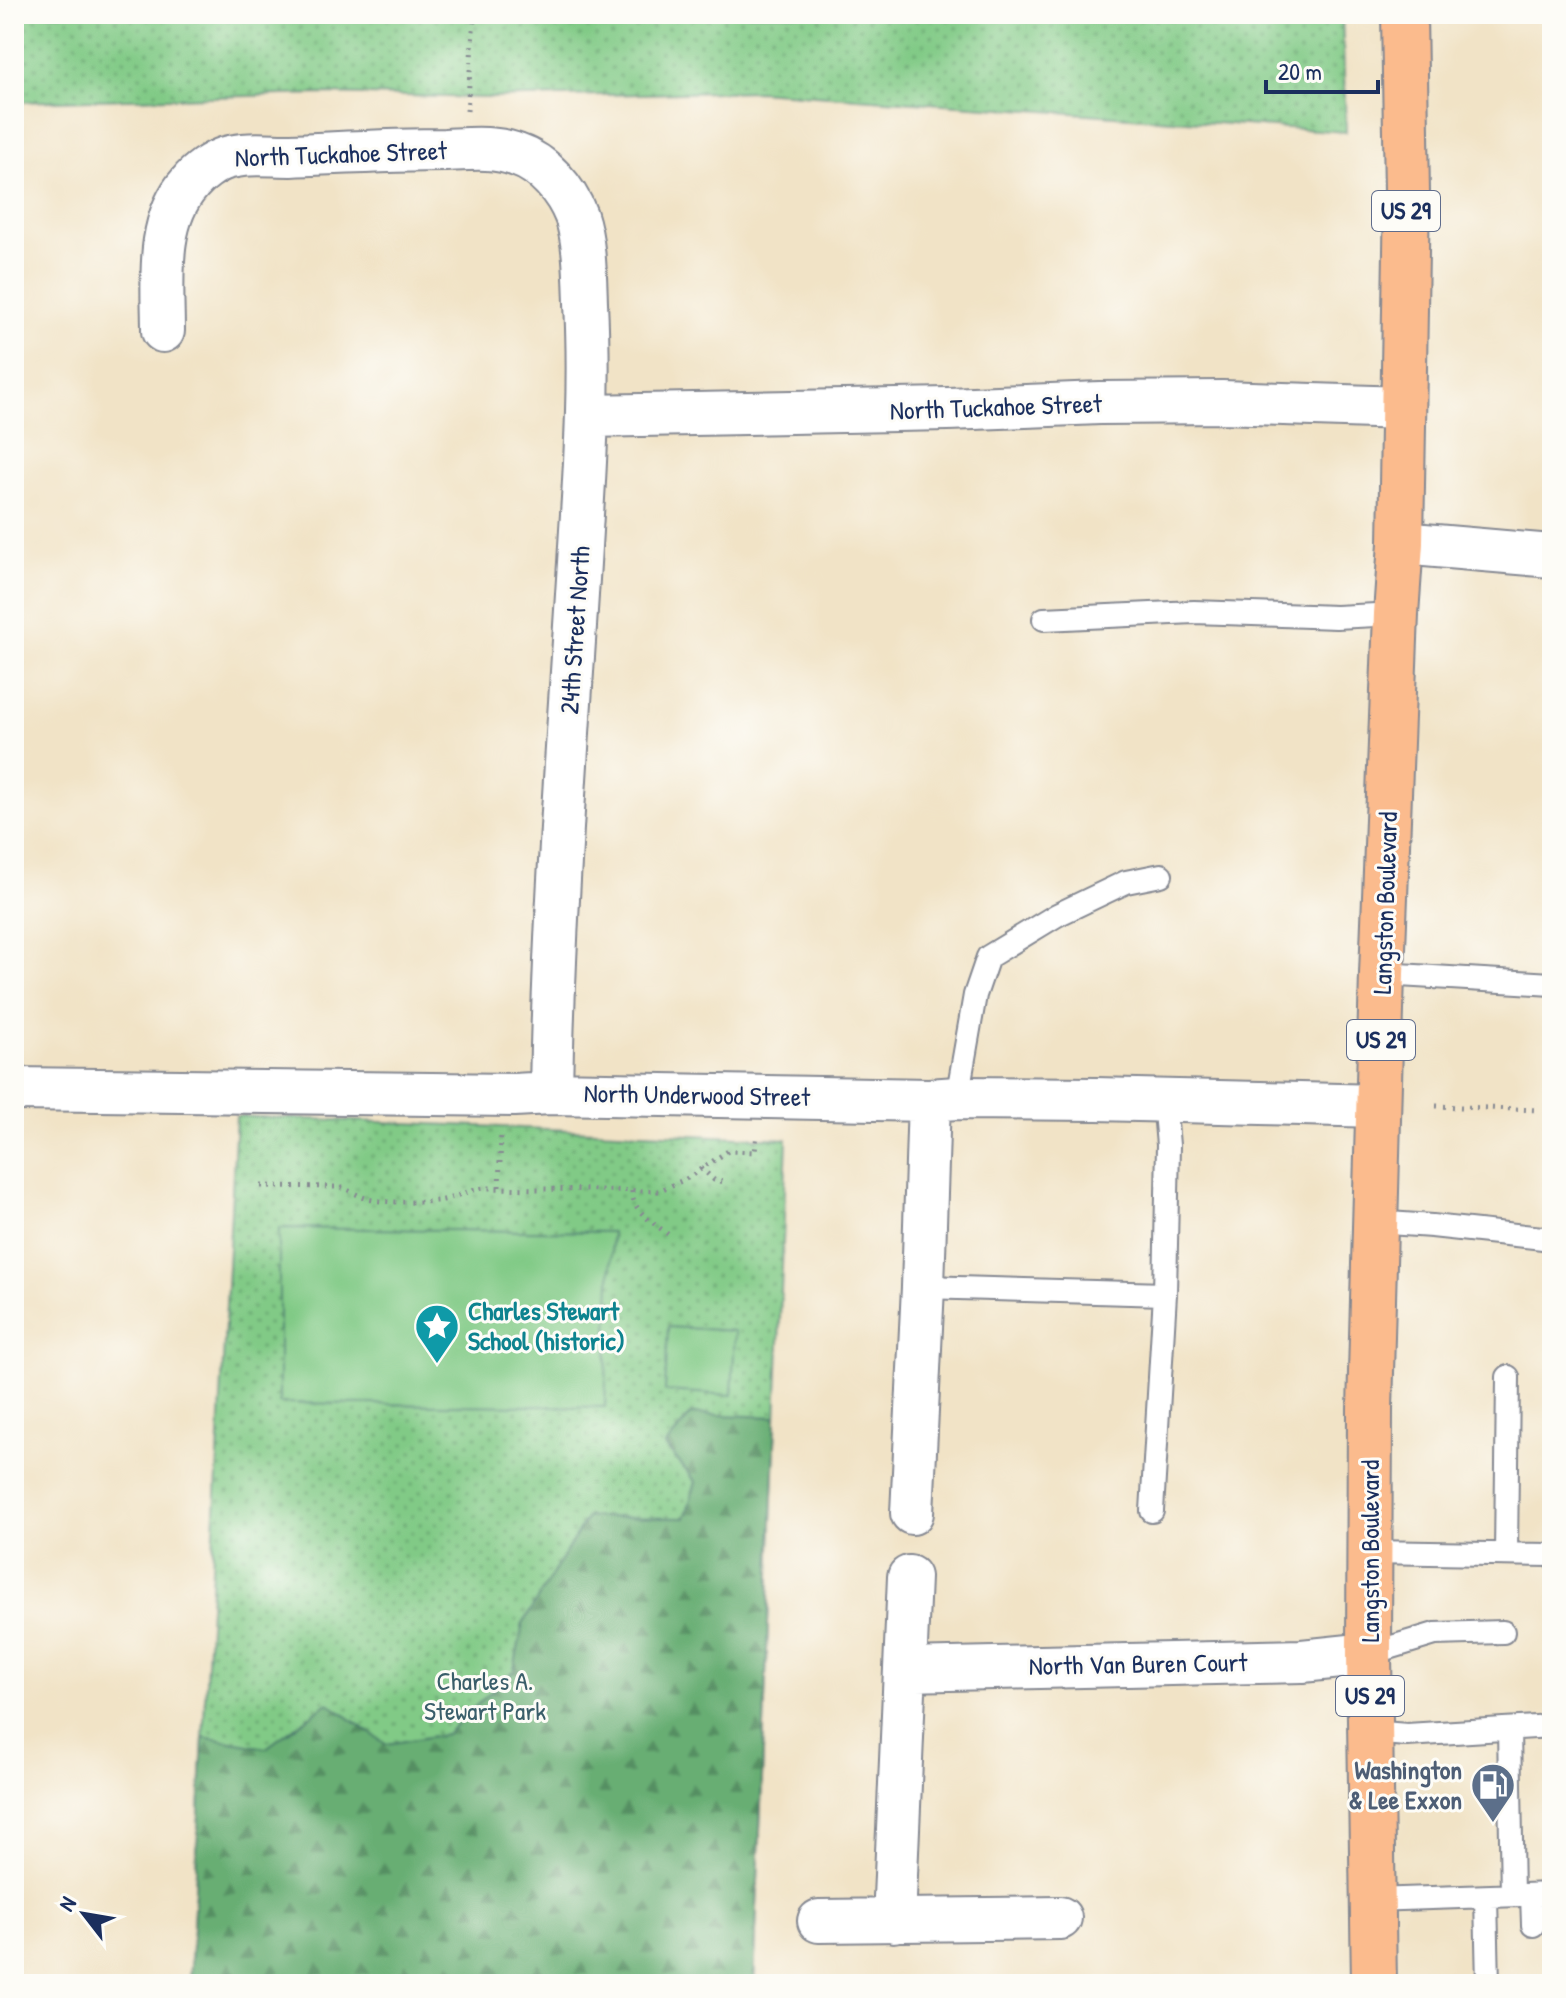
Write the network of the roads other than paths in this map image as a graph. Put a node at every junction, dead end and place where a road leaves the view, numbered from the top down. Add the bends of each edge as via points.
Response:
1 (1404, 14) edge
2 (550, 176) joint
3 (163, 331) dead end
4 (1403, 408) junction
5 (588, 416) junction
6 (1401, 543) junction
7 (1552, 556) edge
8 (1396, 614) junction
9 (1044, 619) dead end
10 (1161, 875) dead end
11 (1382, 974) junction
12 (1552, 984) edge
13 (14, 1089) edge
14 (551, 1093) junction
15 (943, 1099) junction
16 (1164, 1101) junction
17 (1379, 1106) junction
18 (1374, 1222) junction
19 (1552, 1239) edge
20 (923, 1287) junction
21 (1165, 1294) junction
22 (1508, 1377) dead end
23 (1152, 1511) dead end
24 (912, 1513) dead end
25 (1370, 1552) junction
26 (1506, 1554) junction
27 (1552, 1555) edge
28 (909, 1577) dead end
29 (1503, 1632) dead end
30 (1369, 1654) junction
31 (906, 1670) junction
32 (1552, 1726) edge
33 (1509, 1729) junction
34 (1370, 1732) junction
35 (1532, 1895) edge
36 (1486, 1897) junction
37 (1372, 1900) junction
38 (1060, 1918) dead end
39 (819, 1921) dead end
40 (894, 1921) junction
41 (1533, 1925) dead end
42 (1374, 1984) edge
43 (1488, 1984) edge

1 - 4 main road, Langston Boulevard / US 29
2 - 3 street, North Tuckahoe Street via 525,157 492,149 221,159 189,184 169,223
2 - 5 street, 24th Street North via 578,226 585,282
4 - 5 street, North Tuckahoe Street via 1100,403
4 - 6 main road, Langston Boulevard / US 29
5 - 14 street, 24th Street North
6 - 7 street
6 - 8 main road, Langston Boulevard / US 29
8 - 9 lane via 1194,612
8 - 11 main road, Langston Boulevard / US 29
10 - 15 lane via 1126,882 988,957
11 - 12 lane
11 - 17 main road, Langston Boulevard / US 29
13 - 14 street, North Underwood Street
14 - 15 street, North Underwood Street
15 - 16 street, North Underwood Street
15 - 20 street
16 - 17 street, North Underwood Street
16 - 21 lane
17 - 18 main road, Langston Boulevard / US 29
18 - 19 lane
18 - 25 main road, Langston Boulevard / US 29
20 - 21 lane
20 - 24 street
21 - 23 lane
22 - 26 lane
25 - 26 lane
25 - 30 main road, Langston Boulevard / US 29
26 - 27 lane
28 - 31 street
29 - 30 lane via 1435,1634
30 - 31 street, North Van Buren Court via 1302,1661
30 - 34 main road, Langston Boulevard / US 29
31 - 40 street
32 - 33 lane
33 - 34 lane
33 - 35 lane
34 - 37 main road, Langston Boulevard / US 29
35 - 36 lane
35 - 41 lane
36 - 37 lane
36 - 43 lane
37 - 42 main road, Langston Boulevard / US 29
38 - 40 street
39 - 40 street

